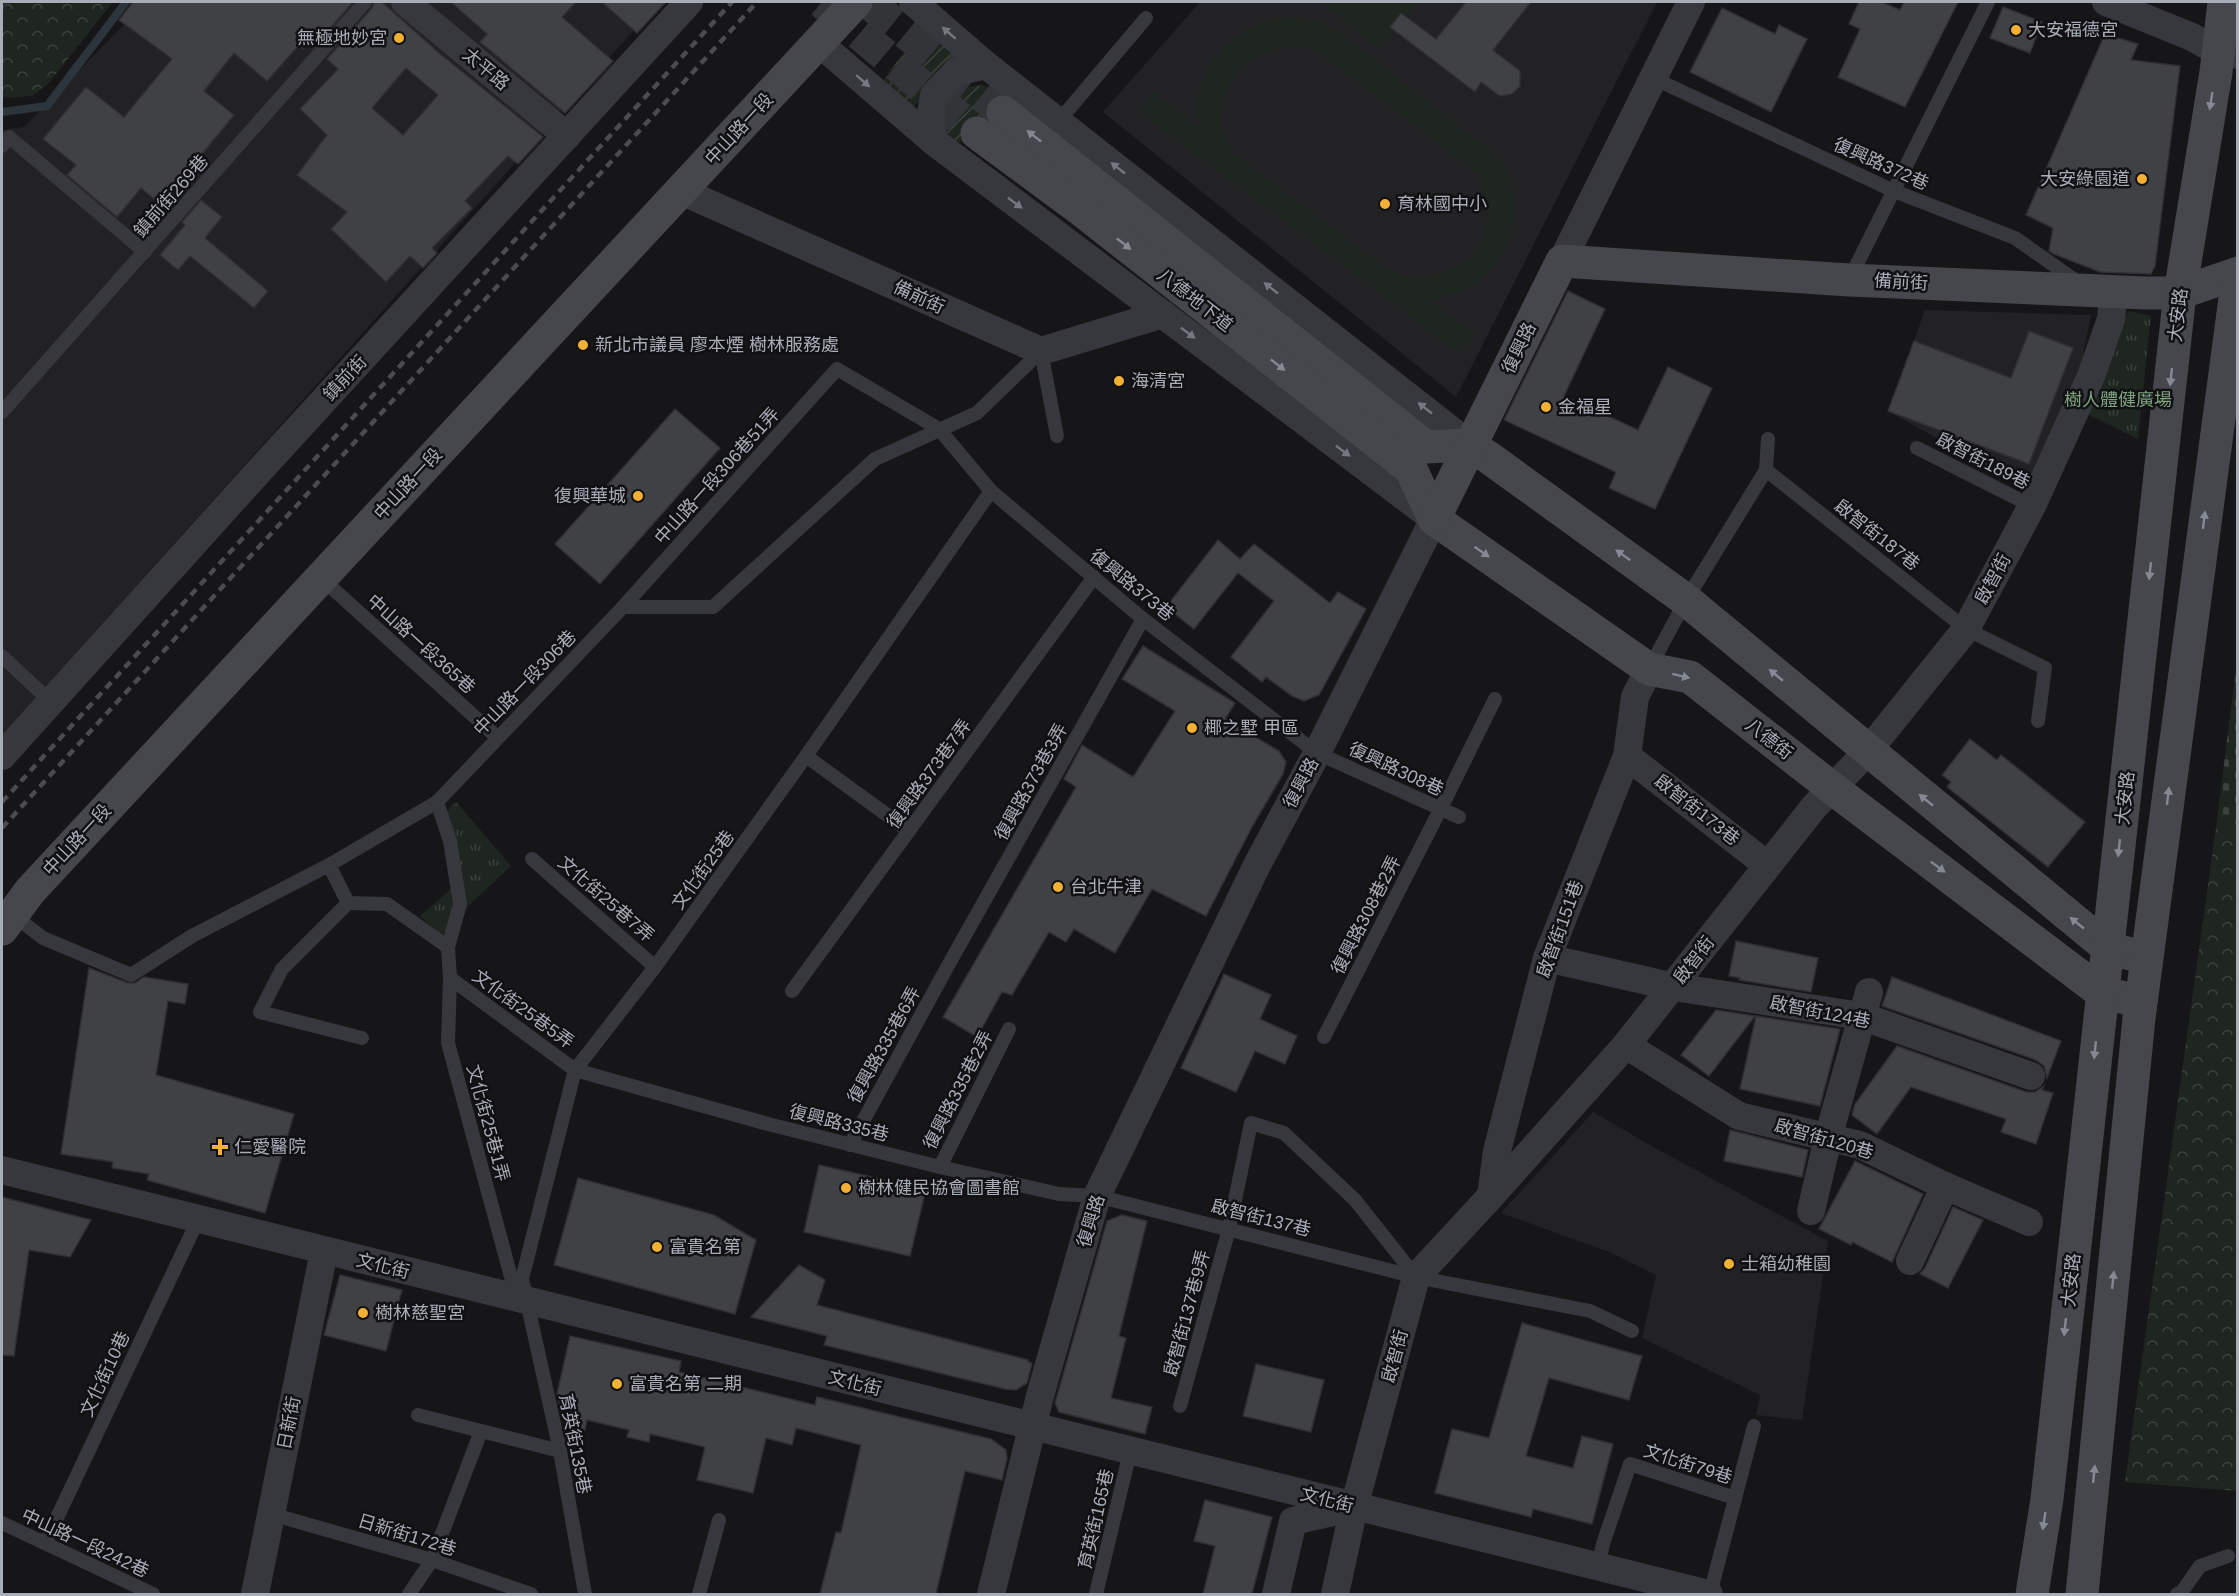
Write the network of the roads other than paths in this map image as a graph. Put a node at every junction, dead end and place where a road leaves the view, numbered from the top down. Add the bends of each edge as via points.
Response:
1 (365, 2) edge
2 (405, 2) edge
3 (689, 2) edge
4 (856, 2) edge
5 (913, 2) edge
6 (1691, 2) edge
7 (1988, 2) edge
8 (2106, 2) edge
9 (2224, 2) edge
10 (1146, 18) dead end
11 (819, 43) junction
12 (2227, 53) edge
13 (986, 65) junction
14 (1653, 78) junction
15 (1003, 112) tunnel mouth
16 (1058, 122) junction
17 (977, 133) tunnel mouth
18 (567, 136) junction
19 (933, 141) junction
20 (2, 146) edge
21 (681, 191) junction
22 (1894, 191) junction
23 (145, 252) junction
24 (1562, 261) junction
25 (2238, 274) edge
26 (1849, 280) junction
27 (2102, 291) junction
28 (2180, 293) junction
29 (1163, 314) junction
30 (1041, 351) junction
31 (837, 369) joint
32 (2, 412) edge
33 (939, 429) junction
34 (1057, 436) dead end
35 (1768, 439) dead end
36 (1470, 445) junction
37 (1917, 448) dead end
38 (1418, 458) junction
39 (1766, 470) junction
40 (991, 491) junction
41 (2032, 506) junction
42 (1434, 519) junction
43 (1094, 577) junction
44 (321, 578) junction
45 (1686, 600) junction
46 (623, 607) junction
47 (1143, 619) junction
48 (1966, 629) junction
49 (2, 656) edge
50 (1649, 669) junction
51 (1495, 699) dead end
52 (51, 702) junction
53 (2038, 721) dead end
54 (496, 737) junction
55 (1868, 751) junction
56 (1317, 753) junction
57 (2, 756) edge
58 (806, 756) junction
59 (1627, 756) junction
60 (1832, 788) junction
61 (436, 802) junction
62 (1440, 810) junction
63 (1459, 817) dead end
64 (909, 831) junction
65 (532, 859) dead end
66 (1767, 865) junction
67 (329, 866) junction
68 (348, 903) junction
69 (7, 921) edge
70 (448, 947) junction
71 (2108, 948) junction
72 (1547, 958) junction
73 (2146, 958) junction
74 (950, 962) joint
75 (655, 967) junction
76 (450, 978) junction
77 (1674, 987) junction
78 (792, 991) dead end
79 (2102, 992) junction
80 (2141, 1002) junction
81 (1865, 1004) junction
82 (1009, 1029) dead end
83 (1324, 1037) dead end
84 (362, 1038) dead end
85 (1626, 1045) junction
86 (575, 1070) junction
87 (2031, 1076) dead end
88 (1828, 1138) junction
89 (850, 1144) junction
90 (940, 1167) junction
91 (2, 1170) edge
92 (1945, 1186) junction
93 (1097, 1196) junction
94 (1491, 1196) junction
95 (1811, 1211) dead end
96 (198, 1220) junction
97 (2029, 1222) dead end
98 (1229, 1229) junction
99 (324, 1251) junction
100 (1910, 1261) dead end
101 (1416, 1276) junction
102 (527, 1302) junction
103 (1632, 1331) dead end
104 (1180, 1406) dead end
105 (418, 1415) dead end
106 (1754, 1426) dead end
107 (1033, 1428) junction
108 (482, 1431) junction
109 (560, 1451) junction
110 (1130, 1452) junction
111 (1735, 1498) junction
112 (1354, 1507) junction
113 (271, 1514) junction
114 (719, 1520) dead end
115 (2, 1523) edge
116 (45, 1543) junction
117 (2228, 1556) dead end
118 (432, 1560) junction
119 (1598, 1567) junction
120 (124, 1589) edge
121 (153, 1594) edge
122 (255, 1594) edge
123 (409, 1594) edge
124 (531, 1594) edge
125 (585, 1594) edge
126 (699, 1594) edge
127 (991, 1594) edge
128 (1096, 1594) edge
129 (1276, 1594) edge
130 (1335, 1594) edge
131 (1709, 1594) edge
132 (2032, 1594) edge
133 (2082, 1594) edge
134 (2177, 1594) edge

1 - 23 lane, 鎮前街269巷
2 - 18 street, 太平路
3 - 18 street, 鎮前街
4 - 11 street, 中山路一段
13 -> 5 street
6 - 14 street, 復興路
7 - 22 lane
8 - 12 street
9 - 12 street, 大安路
10 - 16 lane
11 -> 19 street
11 - 21 street, 中山路一段
12 -> 28 street, 大安路 via 2216,72
13 - 16 street
13 - 19 street via 957,72 934,95
14 - 22 lane, 復興路372巷
14 - 24 street, 復興路
38 -> 15 street, 八德地下道
36 -> 16 street
17 -> 38 street, 八德地下道
18 - 52 street, 鎮前街
19 -> 29 street
20 - 23 lane via 9,137
21 - 30 street, 備前街
21 - 44 street, 中山路一段
22 - 26 lane
22 - 27 lane, 復興路372巷 via 2015,238
23 - 32 lane, 鎮前街269巷
24 - 26 street, 備前街
24 - 36 street, 復興路
25 - 28 street, 備前街
73 -> 25 street
26 - 27 street, 備前街
27 - 28 street, 備前街
27 - 41 street, 啟智街 via 2111,320 2091,376
28 -> 71 street, 大安路
29 - 30 street
29 -> 42 street
30 - 33 lane via 976,413
30 - 34 lane
31 - 33 lane, 復興路373巷
31 - 46 lane, 中山路一段306巷51弄
33 - 40 lane, 復興路373巷
33 - 46 lane via 875,459 713,607
35 - 39 lane
36 - 38 street
36 - 42 street, 復興路
45 -> 36 street
37 - 41 lane, 啟智街189巷
38 - 42 street
39 - 45 lane
39 - 48 lane, 啟智街187巷
40 - 43 lane, 復興路373巷
40 - 58 lane, 文化街25巷
41 - 48 street, 啟智街
42 -> 50 street, 八德街
42 - 56 street, 復興路
43 - 47 lane, 復興路373巷
43 - 64 lane, 復興路373巷7弄
44 - 54 lane, 中山路一段365巷
44 - 69 street, 中山路一段 via 38,882
45 - 50 lane
55 -> 45 street
46 - 54 lane, 中山路一段306巷
47 - 56 lane, 復興路373巷
47 - 74 lane, 復興路373巷3弄
48 - 53 lane, 啟智街187巷 via 2045,668
48 - 55 street, 啟智街
49 - 52 lane
50 - 59 street, 啟智街151巷 via 1635,697
50 -> 60 street, 八德街 via 1690,677
51 - 62 lane, 復興路308巷2弄
52 - 57 street, 鎮前街
54 - 61 lane, 中山路一段306巷
55 - 60 street, 啟智街
71 -> 55 street
56 - 62 lane, 復興路308巷
56 - 93 street, 復興路 via 1257,865
58 - 64 lane
58 - 75 lane, 文化街25巷
59 - 66 street, 啟智街173巷
59 - 72 street, 啟智街151巷
60 - 66 street, 啟智街
60 -> 79 street, 八德街
61 - 67 lane, 中山路一段306巷
61 - 70 lane, 文化街25巷1弄 via 450,841 460,904
62 - 63 lane, 復興路308巷
62 - 83 lane, 復興路308巷2弄
64 - 78 lane, 復興路373巷7弄
65 - 75 lane, 文化街25巷7弄
66 - 77 street, 啟智街
67 - 68 lane
67 - 69 lane, 中山路一段306巷 via 192,936 131,975
68 - 70 lane via 387,904
68 - 84 lane via 282,969 260,1012
70 - 76 lane, 文化街25巷1弄
71 - 73 street
71 - 79 street, 大安路
72 - 77 street, 啟智街124巷
72 - 94 street, 啟智街151巷 via 1497,1151
73 - 80 street
74 - 89 lane, 復興路335巷6弄
75 - 86 lane, 文化街25巷
76 - 86 lane, 文化街25巷5弄
76 - 102 lane, 文化街25巷1弄 via 448,1043 511,1277
77 - 81 street, 啟智街124巷
77 - 85 street, 啟智街
79 - 80 street, 八德街
79 -> 132 street, 大安路 via 2047,1499
133 -> 80 street
81 - 87 street, 啟智街124巷
81 - 88 street
82 - 90 lane, 復興路335巷2弄
85 - 88 street, 啟智街120巷 via 1739,1116
85 - 94 street, 啟智街
86 - 89 lane, 復興路335巷
86 - 102 lane, 文化街25巷 via 522,1278
88 - 92 street, 啟智街120巷 via 1860,1145
88 - 95 street
89 - 90 lane, 復興路335巷
90 - 93 lane, 復興路335巷 via 1059,1194
91 - 96 street, 文化街
92 - 97 street, 啟智街120巷
92 - 100 street
93 - 98 lane, 啟智街137巷
93 - 107 street, 復興路
94 - 101 street, 啟智街
96 - 99 street, 文化街
96 - 116 lane, 文化街10巷
98 - 101 lane, 啟智街137巷
98 - 101 lane, 啟智街137巷9弄 via 1251,1124 1284,1133 1355,1200
98 - 104 lane, 啟智街137巷9弄
99 - 102 street, 文化街
99 - 113 street, 日新街
101 - 103 lane, 啟智街137巷 via 1590,1311
101 - 112 street, 啟智街
102 - 107 street, 文化街
102 - 109 lane, 育英街135巷
105 - 108 lane
106 - 111 lane
107 - 110 street, 文化街
107 - 127 street, 復興路
108 - 109 lane
108 - 118 lane
109 - 125 lane, 育英街135巷
110 - 112 street, 文化街
110 - 128 lane, 育英街165巷
111 - 119 lane, 文化街79巷 via 1630,1464
111 - 131 lane
112 - 119 street, 文化街
112 - 129 street via 1293,1521
112 - 130 street, 啟智街
113 - 118 lane, 日新街172巷
113 - 122 street, 日新街
114 - 126 lane
115 - 116 lane, 中山路一段242巷
116 - 120 lane, 中山路一段242巷
117 - 134 lane via 2200,1566
118 - 123 lane
118 - 124 lane, 日新街172巷
119 - 131 street, 文化街
120 - 121 lane, 中山路一段242巷

